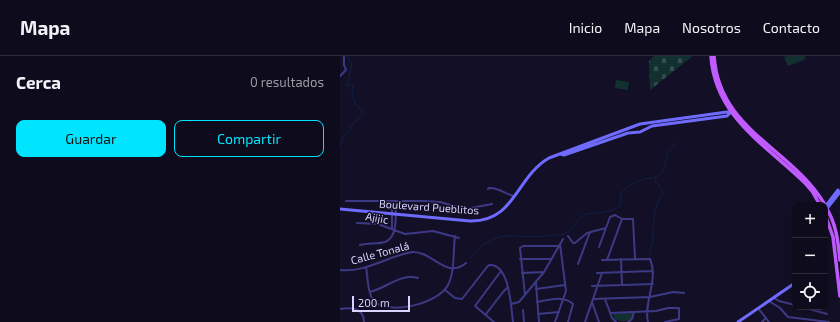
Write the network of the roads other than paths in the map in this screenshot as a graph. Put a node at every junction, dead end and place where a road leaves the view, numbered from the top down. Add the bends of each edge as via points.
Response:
1 (344, 56) edge
2 (713, 56) edge
3 (340, 76) edge
4 (731, 107) junction
5 (731, 112) junction
6 (736, 115) junction
7 (690, 119) junction
8 (638, 125) junction
9 (637, 133) junction
10 (597, 142) junction
11 (839, 189) edge
12 (488, 190) dead end
13 (514, 196) junction
14 (346, 201) dead end
15 (392, 201) junction
16 (396, 201) junction
17 (818, 202) edge
18 (821, 202) edge
19 (492, 204) dead end
20 (828, 204) edge
21 (340, 209) edge
22 (394, 214) junction
23 (828, 216) edge
24 (622, 219) junction
25 (828, 220) edge
26 (357, 223) dead end
27 (832, 227) junction
28 (606, 228) junction
29 (828, 229) edge
30 (394, 230) junction
31 (828, 231) edge
32 (590, 232) junction
33 (832, 233) junction
34 (455, 236) junction
35 (568, 236) dead end
36 (459, 238) dead end
37 (563, 238) dead end
38 (560, 243) junction
39 (360, 245) dead end
40 (558, 246) junction
41 (599, 246) dead end
42 (635, 258) junction
43 (520, 259) junction
44 (552, 259) junction
45 (621, 259) junction
46 (602, 260) dead end
47 (607, 260) junction
48 (840, 260) edge
49 (466, 263) dead end
50 (578, 264) dead end
51 (366, 267) junction
52 (452, 269) junction
53 (340, 270) edge
54 (501, 271) junction
55 (544, 272) junction
56 (622, 272) junction
57 (652, 272) junction
58 (522, 273) junction
59 (597, 273) dead end
60 (602, 273) junction
61 (418, 278) dead end
62 (536, 282) junction
63 (652, 284) junction
64 (565, 285) junction
65 (622, 285) junction
66 (792, 285) edge
67 (592, 286) dead end
68 (598, 286) junction
69 (508, 287) junction
70 (536, 289) junction
71 (444, 290) junction
72 (370, 292) junction
73 (684, 293) dead end
74 (525, 295) junction
75 (840, 296) edge
76 (650, 297) junction
77 (564, 298) junction
78 (774, 298) junction
79 (605, 299) junction
80 (592, 301) junction
81 (769, 301) junction
82 (537, 302) junction
83 (511, 304) junction
84 (792, 304) edge
85 (758, 308) junction
86 (340, 309) edge
87 (523, 310) dead end
88 (813, 310) edge
89 (559, 312) junction
90 (634, 312) junction
91 (647, 312) junction
92 (610, 313) junction
93 (486, 314) junction
94 (538, 314) junction
95 (827, 314) dead end
96 (766, 318) junction
97 (744, 320) edge
98 (364, 322) edge
99 (494, 322) edge
100 (513, 322) edge
101 (524, 322) edge
102 (540, 322) edge
103 (555, 322) edge
104 (568, 322) edge
105 (585, 322) edge
106 (599, 322) edge
107 (616, 322) edge
108 (628, 322) edge
109 (648, 322) edge
110 (665, 322) edge
111 (738, 322) edge
112 (762, 322) edge
113 (769, 322) edge
114 (829, 322) edge

1 - 3 street via 346,70
2 - 4 main road
2 - 5 main road via 717,83
4 - 5 main road
4 - 6 main road
5 - 6 main road
5 - 7 street, Boulevard Pueblitos
5 - 17 main road via 756,139 806,184
6 - 18 main road via 808,182
7 - 8 street, Boulevard Pueblitos
7 - 9 street, Boulevard Pueblitos via 652,126
8 - 9 street
8 - 10 street, Boulevard Pueblitos
9 - 10 street, Boulevard Pueblitos
10 - 13 street, Boulevard Pueblitos via 549,158 539,164
11 - 20 street
12 - 13 street via 496,188
13 - 22 street, Boulevard Pueblitos via 501,212 482,221
14 - 15 street
15 - 16 street
15 - 22 street
16 - 19 street via 440,202 461,208
16 - 22 street
21 - 22 street, Boulevard Pueblitos
22 - 30 street
23 - 27 main road
24 - 28 street via 615,215 611,216
24 - 42 street via 633,219
24 - 47 street
25 - 27 main road
26 - 30 street, Ajijic via 378,224
27 - 29 street
27 - 33 main road
27 - 48 main road
28 - 32 street
28 - 41 street
30 - 34 street, Ajijic via 404,234 433,231
30 - 39 street via 385,242
31 - 33 main road
32 - 35 street via 575,243
32 - 50 street
33 - 75 main road
34 - 36 street, Ajijic
34 - 52 street
37 - 38 street
38 - 40 street
38 - 64 street
40 - 43 street via 523,246 520,250
40 - 44 street
42 - 45 street
42 - 57 street via 650,259
43 - 44 street
43 - 58 street
44 - 55 street
45 - 47 street
45 - 56 street
46 - 47 street
49 - 52 street via 461,268
51 - 52 street, Calle Tonalá via 405,253 417,252
51 - 53 street, Calle Tonalá
51 - 72 street
52 - 71 street
54 - 69 street
54 - 71 street via 489,265 460,299
54 - 93 street via 476,306
55 - 58 street
55 - 62 street
56 - 57 street
56 - 60 street
56 - 65 street
57 - 63 street
58 - 74 street
59 - 60 street
60 - 68 street
61 - 72 street via 408,276
62 - 70 street
62 - 74 street
63 - 65 street
63 - 76 street
64 - 70 street
64 - 77 street
65 - 68 street
66 - 78 street
67 - 68 street
68 - 80 street
69 - 83 street
69 - 93 street
70 - 82 street
71 - 72 street via 418,304 396,309 378,304
73 - 76 street via 673,292
74 - 83 street via 518,303
76 - 79 street
76 - 91 street
77 - 82 street
77 - 89 street
77 - 104 street via 573,304
78 - 81 street
78 - 84 street
79 - 80 street
79 - 92 street
80 - 105 street
80 - 106 street
81 - 85 street
81 - 114 street via 788,317
82 - 94 street
83 - 100 street
85 - 96 street
85 - 97 street
86 - 98 street via 359,310
87 - 101 street
88 - 95 street
89 - 94 street
89 - 103 street
90 - 91 street
90 - 92 street
90 - 108 street via 632,320
91 - 109 street
91 - 110 street via 679,308 680,320
92 - 107 street
93 - 99 street
94 - 102 street
96 - 112 street
96 - 113 street
97 - 111 street

